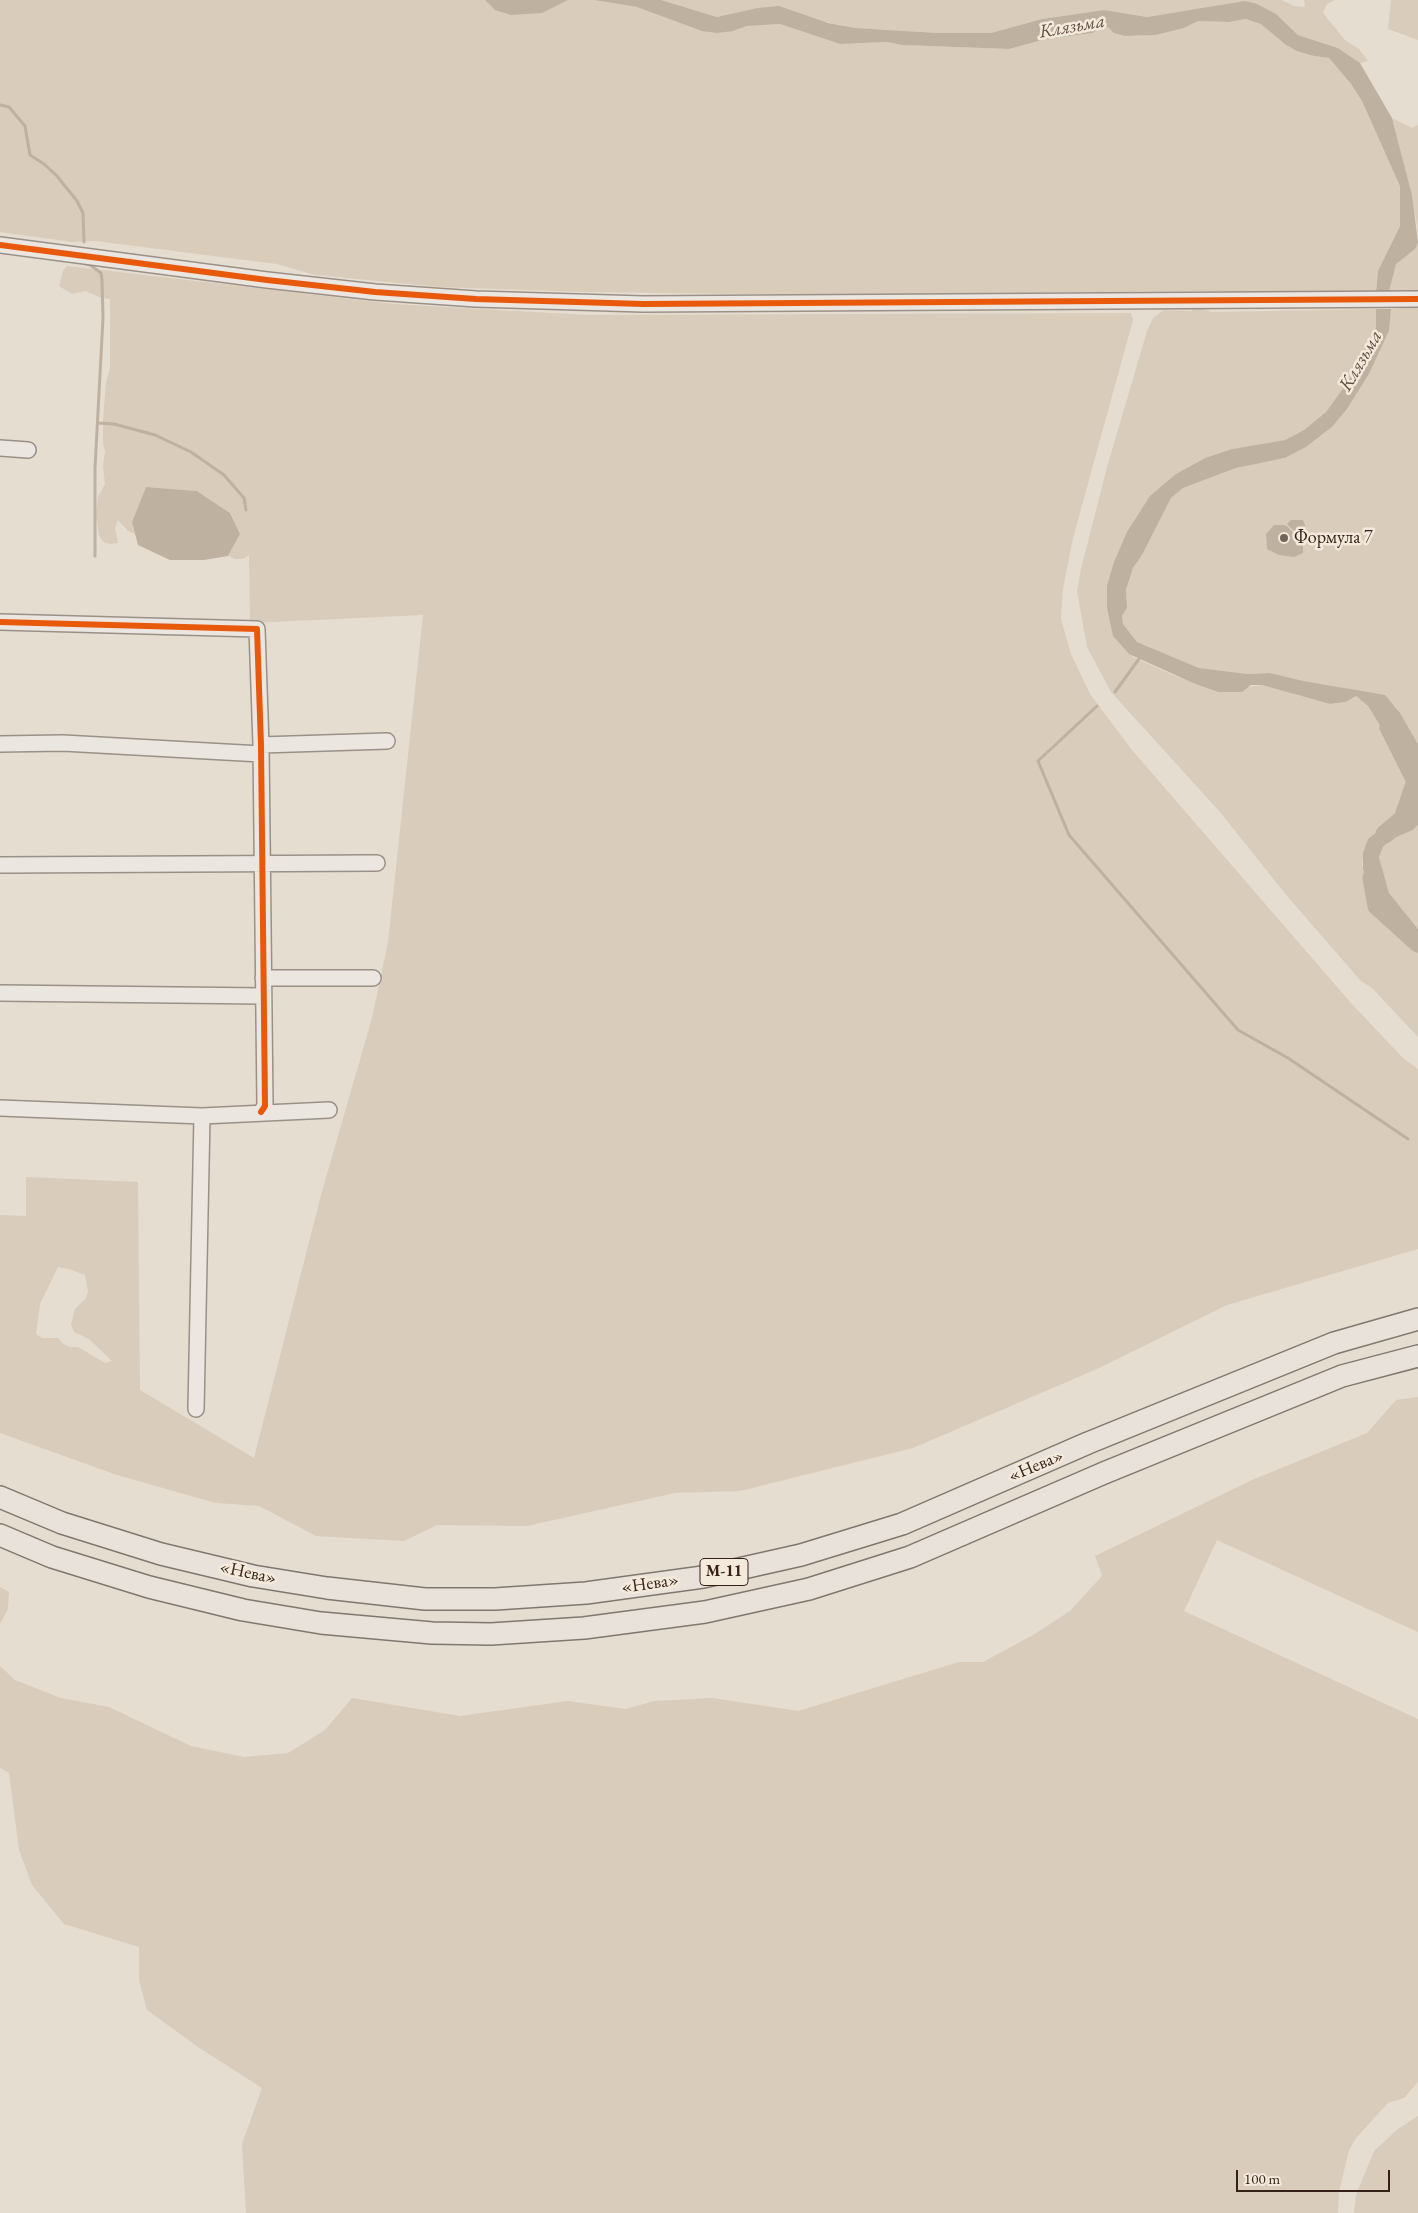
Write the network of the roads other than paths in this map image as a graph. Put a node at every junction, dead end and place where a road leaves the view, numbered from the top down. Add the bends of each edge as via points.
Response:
1 (0, 245) edge
2 (1418, 299) edge
3 (0, 448) edge
4 (28, 450) dead end
5 (0, 622) edge
6 (387, 741) dead end
7 (0, 744) edge
8 (261, 750) junction
9 (376, 863) dead end
10 (0, 865) edge
11 (261, 865) junction
12 (263, 978) junction
13 (373, 978) dead end
14 (0, 993) edge
15 (263, 996) junction
16 (0, 1108) edge
17 (330, 1110) dead end
18 (262, 1112) junction
19 (202, 1116) junction
20 (1418, 1319) edge
21 (1418, 1356) edge
22 (196, 1409) dead end
23 (0, 1497) edge
24 (0, 1534) edge

1 - 2 street via 375,292 476,299 643,304
3 - 4 street
5 - 8 street via 257,629
6 - 8 street
7 - 8 street
8 - 11 street
9 - 11 street
10 - 11 street
11 - 12 street
12 - 13 street
12 - 15 street
14 - 15 street
15 - 18 street via 265,1106
16 - 19 street
17 - 18 street
18 - 19 street
19 - 22 street
20 - 23 highway, «Нева» / М-11 via 1334,1343 902,1524 801,1555 703,1577 586,1593 495,1599 425,1599 253,1576 161,1554 62,1523
21 - 24 highway, «Нева» / М-11 via 1342,1376 1104,1473 910,1557 809,1589 715,1610 584,1628 461,1634 321,1622 243,1610 149,1587 52,1556

